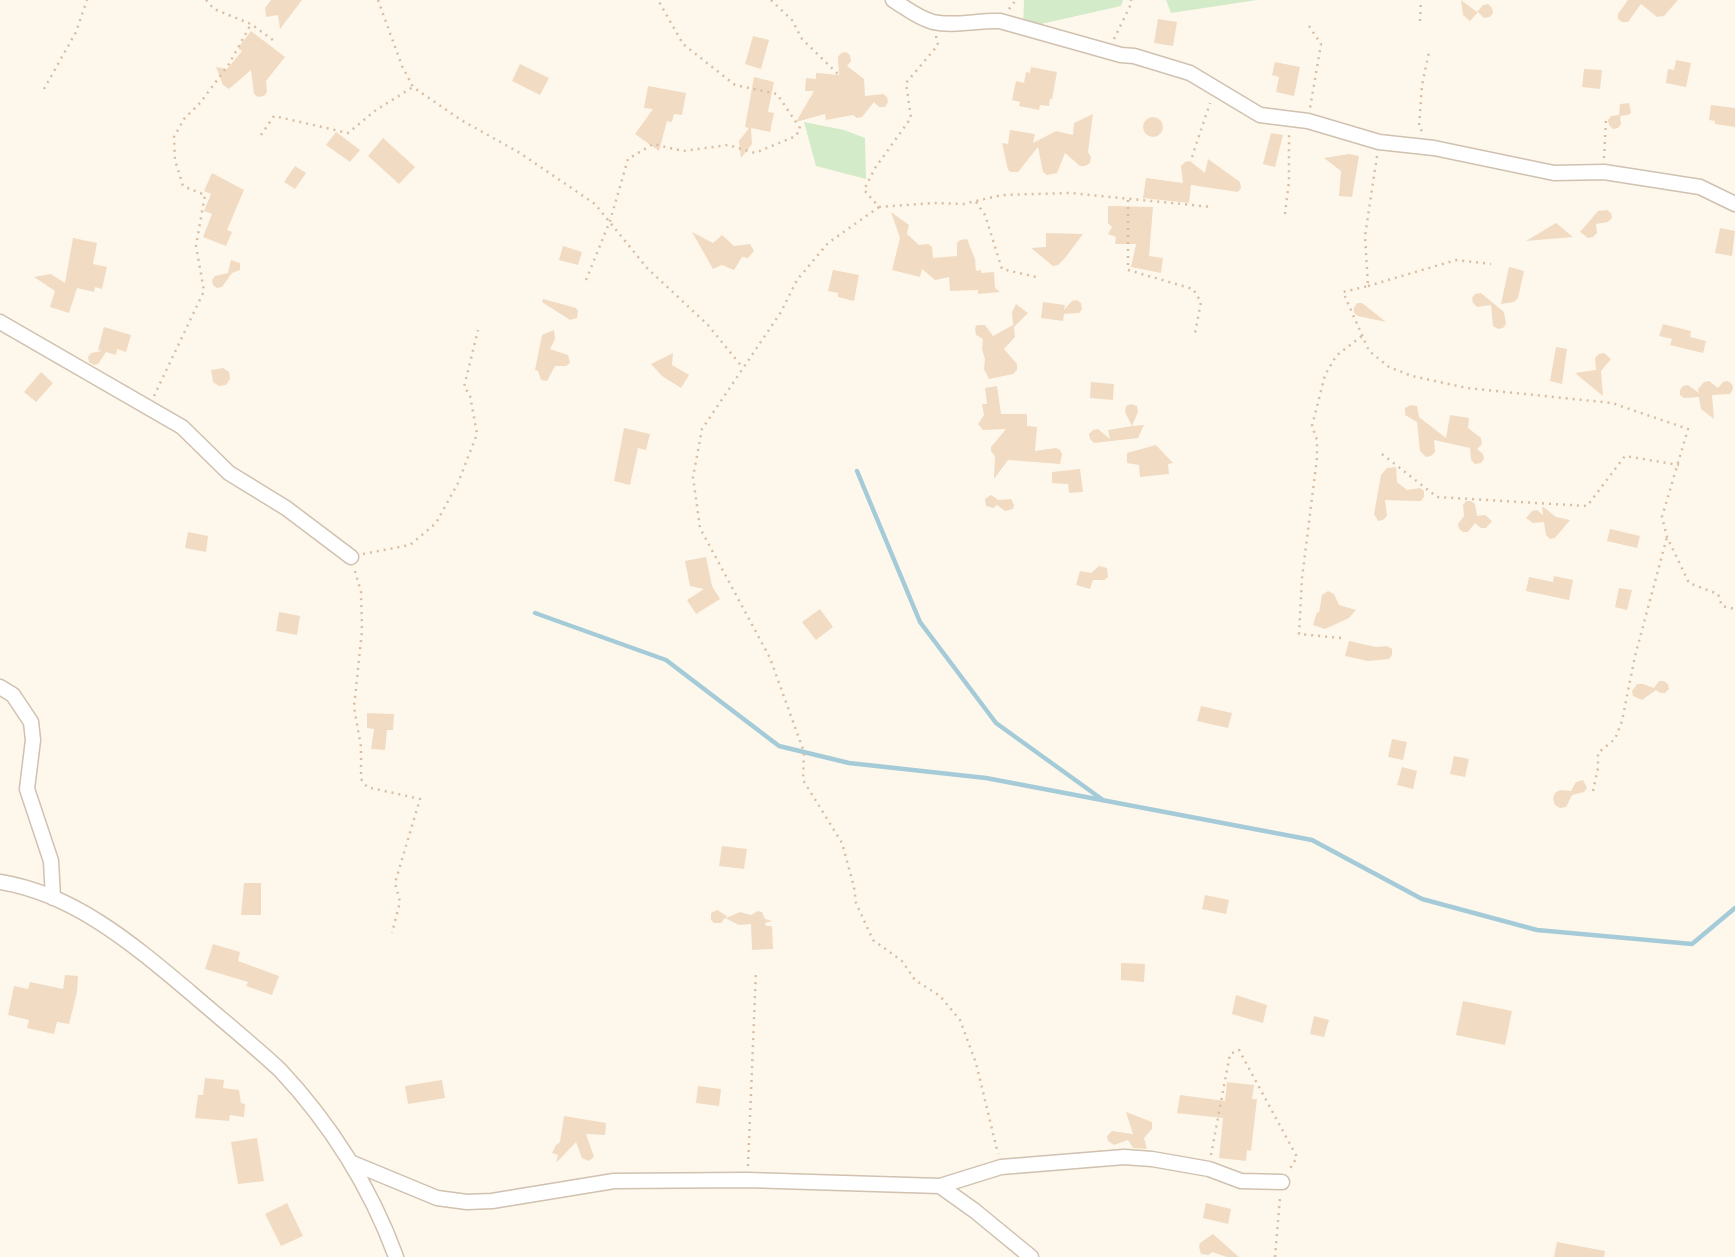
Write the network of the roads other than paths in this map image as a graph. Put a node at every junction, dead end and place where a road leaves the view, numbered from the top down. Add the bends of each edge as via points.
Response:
1 (893, 0) edge
2 (1735, 204) edge
3 (0, 322) edge
4 (351, 557) road end
5 (0, 687) edge
6 (0, 882) edge
7 (53, 898) junction
8 (350, 1162) junction
9 (1282, 1182) road end
10 (940, 1186) junction
11 (396, 1257) edge
12 (1031, 1257) edge

1 - 2 street via 933,22 1000,21 1190,73 1260,115 1554,173 1604,172 1700,187
3 - 4 street via 182,427 229,473
5 - 7 street via 13,695 31,722 27,789 51,861
6 - 7 street
7 - 8 street via 131,943 239,1032 299,1089
8 - 10 street via 437,1198 467,1202 614,1181
8 - 11 street via 383,1219
9 - 10 street via 1241,1181 1209,1169 1124,1157 1001,1167
10 - 12 street

